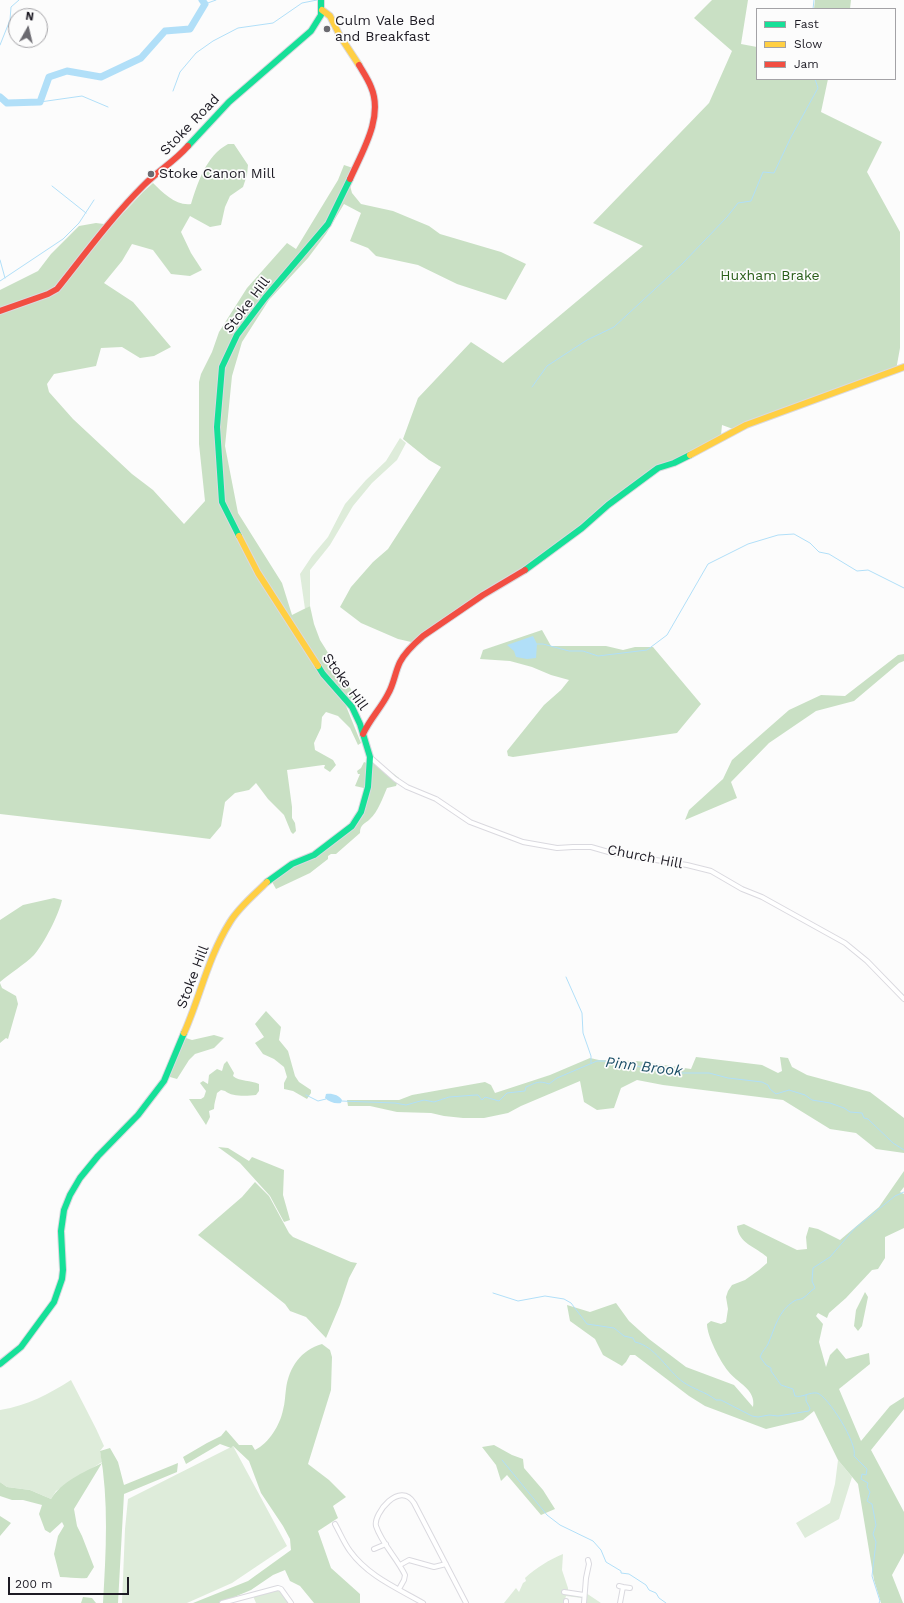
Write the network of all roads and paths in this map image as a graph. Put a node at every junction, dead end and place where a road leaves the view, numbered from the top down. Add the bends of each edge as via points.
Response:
1 (321, 1) edge
2 (322, 10) junction
3 (0, 311) edge
4 (904, 367) edge
5 (364, 724) junction
6 (370, 757) junction
7 (904, 999) edge
8 (0, 1364) edge
9 (335, 1524) dead end
10 (386, 1544) junction
11 (374, 1549) dead end
12 (588, 1560) dead end
13 (446, 1564) junction
14 (400, 1565) junction
15 (579, 1577) dead end
16 (586, 1578) junction
17 (630, 1588) dead end
18 (399, 1589) junction
19 (564, 1592) dead end
20 (584, 1595) junction
21 (238, 1601) edge
22 (222, 1603) edge
23 (291, 1603) edge
24 (423, 1603) edge
25 (466, 1603) edge
26 (584, 1603) edge
27 (620, 1603) edge

1 - 2 street
2 - 3 street, Stoke Road via 311,31 229,102 181,154 145,184 57,288 48,294
2 - 5 street, Stoke Hill via 330,16 372,88 375,112 370,136 328,224 237,335 222,367 217,427 222,502 258,573 323,674
4 - 5 street via 746,425 674,463 658,468 524,571 482,595 423,636 400,662 388,695
5 - 6 street, Stoke Hill via 363,734
6 - 7 street, Church Hill via 407,787 436,799 470,822 522,842 557,848 591,847 711,871 845,943
6 - 8 street, Stoke Hill via 368,787 362,809 352,826 314,855 292,864 272,877 239,909 230,923 206,971 188,1025 164,1081 133,1121 98,1156 70,1195 64,1210 61,1232 62,1279 54,1302 21,1346
9 - 18 street via 350,1551 363,1566
10 - 11 street
10 - 13 street via 376,1527 376,1518 392,1499 407,1495 414,1503
10 - 14 street
12 - 16 street
13 - 14 street via 434,1567 409,1560
13 - 25 street
14 - 18 street via 405,1577
15 - 16 street
16 - 20 street
17 - 27 street via 621,1587
18 - 24 street
19 - 20 street
20 - 26 street
21 - 22 street
21 - 23 street via 278,1588

